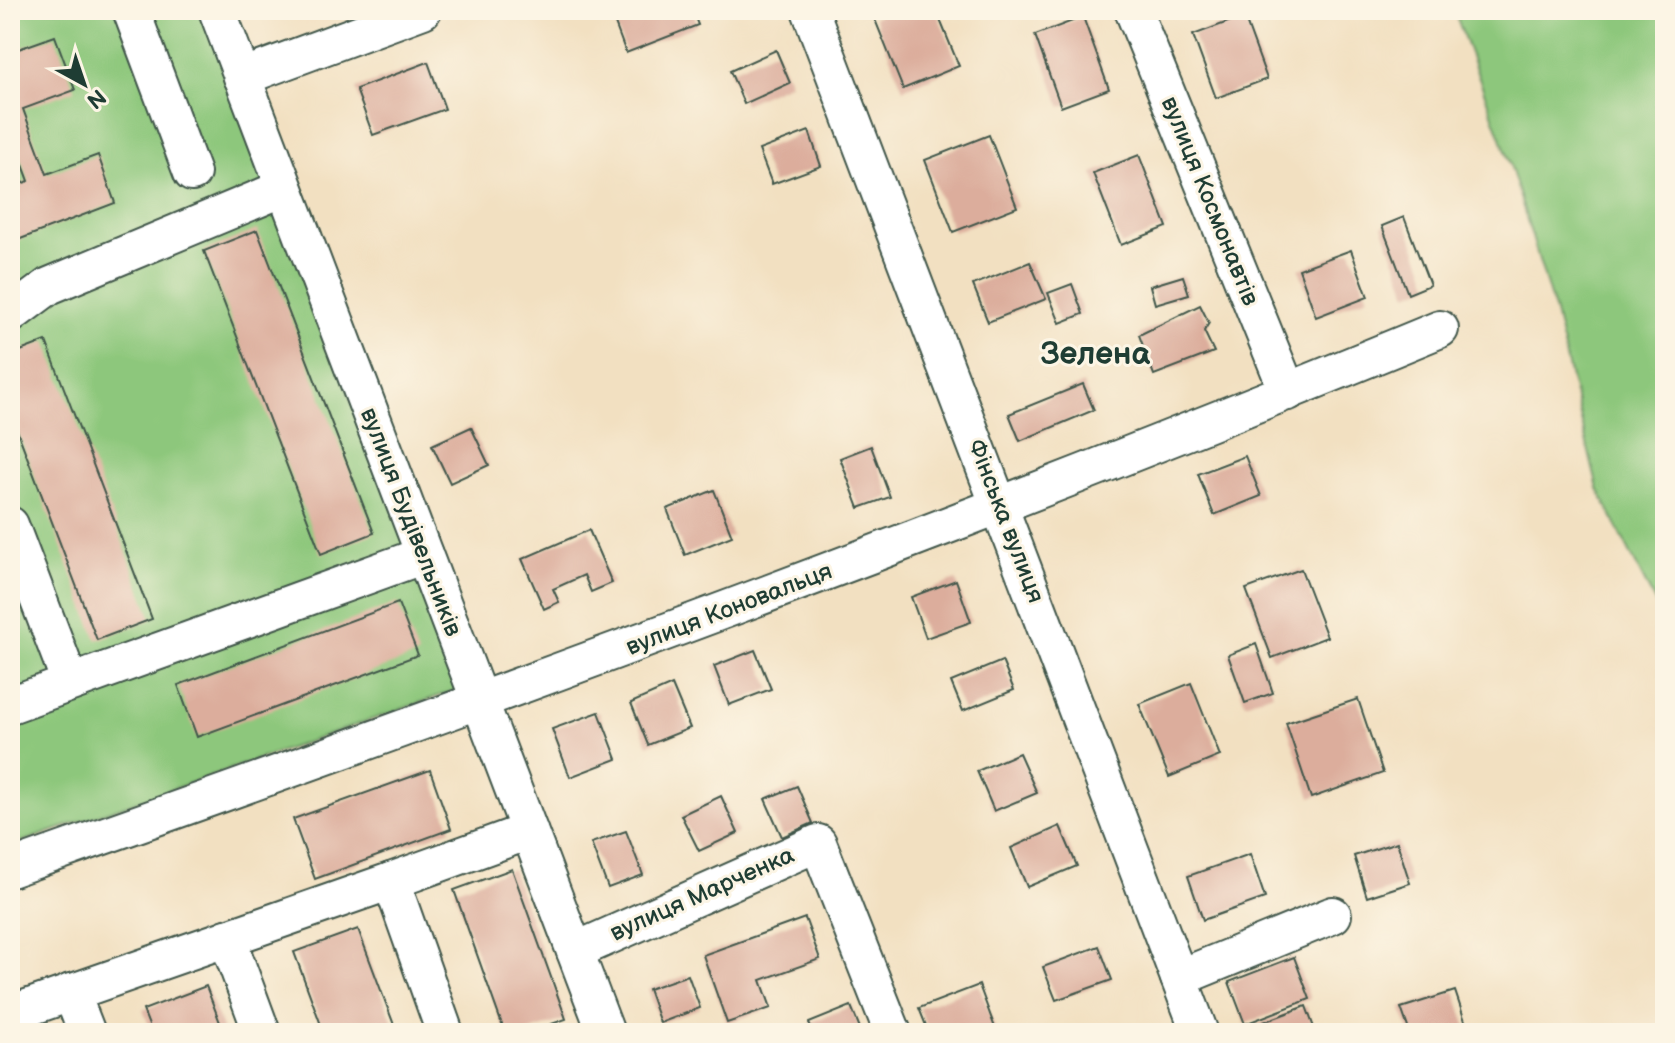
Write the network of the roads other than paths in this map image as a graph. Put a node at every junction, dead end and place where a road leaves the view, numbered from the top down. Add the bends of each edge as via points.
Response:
1 (131, 10) edge
2 (217, 10) edge
3 (423, 10) edge
4 (810, 10) edge
5 (1133, 10) edge
6 (242, 77) junction
7 (192, 173) dead end
8 (284, 188) junction
9 (10, 315) edge
10 (1440, 329) dead end
11 (1288, 392) junction
12 (1001, 507) junction
13 (10, 525) edge
14 (424, 555) junction
15 (70, 682) junction
16 (480, 703) junction
17 (10, 705) edge
18 (529, 831) junction
19 (10, 869) edge
20 (391, 881) junction
21 (1333, 915) dead end
22 (227, 938) junction
23 (575, 951) junction
24 (1179, 978) junction
25 (71, 992) junction
26 (10, 1014) edge
27 (87, 1033) edge
28 (262, 1033) edge
29 (445, 1033) edge
30 (606, 1033) edge
31 (893, 1033) edge
32 (1200, 1033) edge

1 - 7 street
2 - 6 street, вулиця Будівельників
3 - 6 street
4 - 12 street, Фінська вулиця
5 - 11 street, вулиця Космонавтів
6 - 8 street, вулиця Будівельників
8 - 9 street via 49,286
8 - 14 street, вулиця Будівельників
10 - 11 street, вулиця Коновальця
11 - 12 street, вулиця Коновальця
12 - 16 street, вулиця Коновальця
12 - 24 street, Фінська вулиця
13 - 15 street
14 - 15 street
14 - 16 street, вулиця Будівельників
15 - 17 street
16 - 18 street, вулиця Будівельників
16 - 19 street, вулиця Коновальця
18 - 20 street
18 - 23 street, вулиця Будівельників
20 - 22 street
20 - 29 street
21 - 24 street
22 - 25 street
22 - 28 street
23 - 30 street, вулиця Будівельників
23 - 31 street, вулиця Марченка via 818,843
24 - 32 street, Фінська вулиця
25 - 26 street
25 - 27 street

